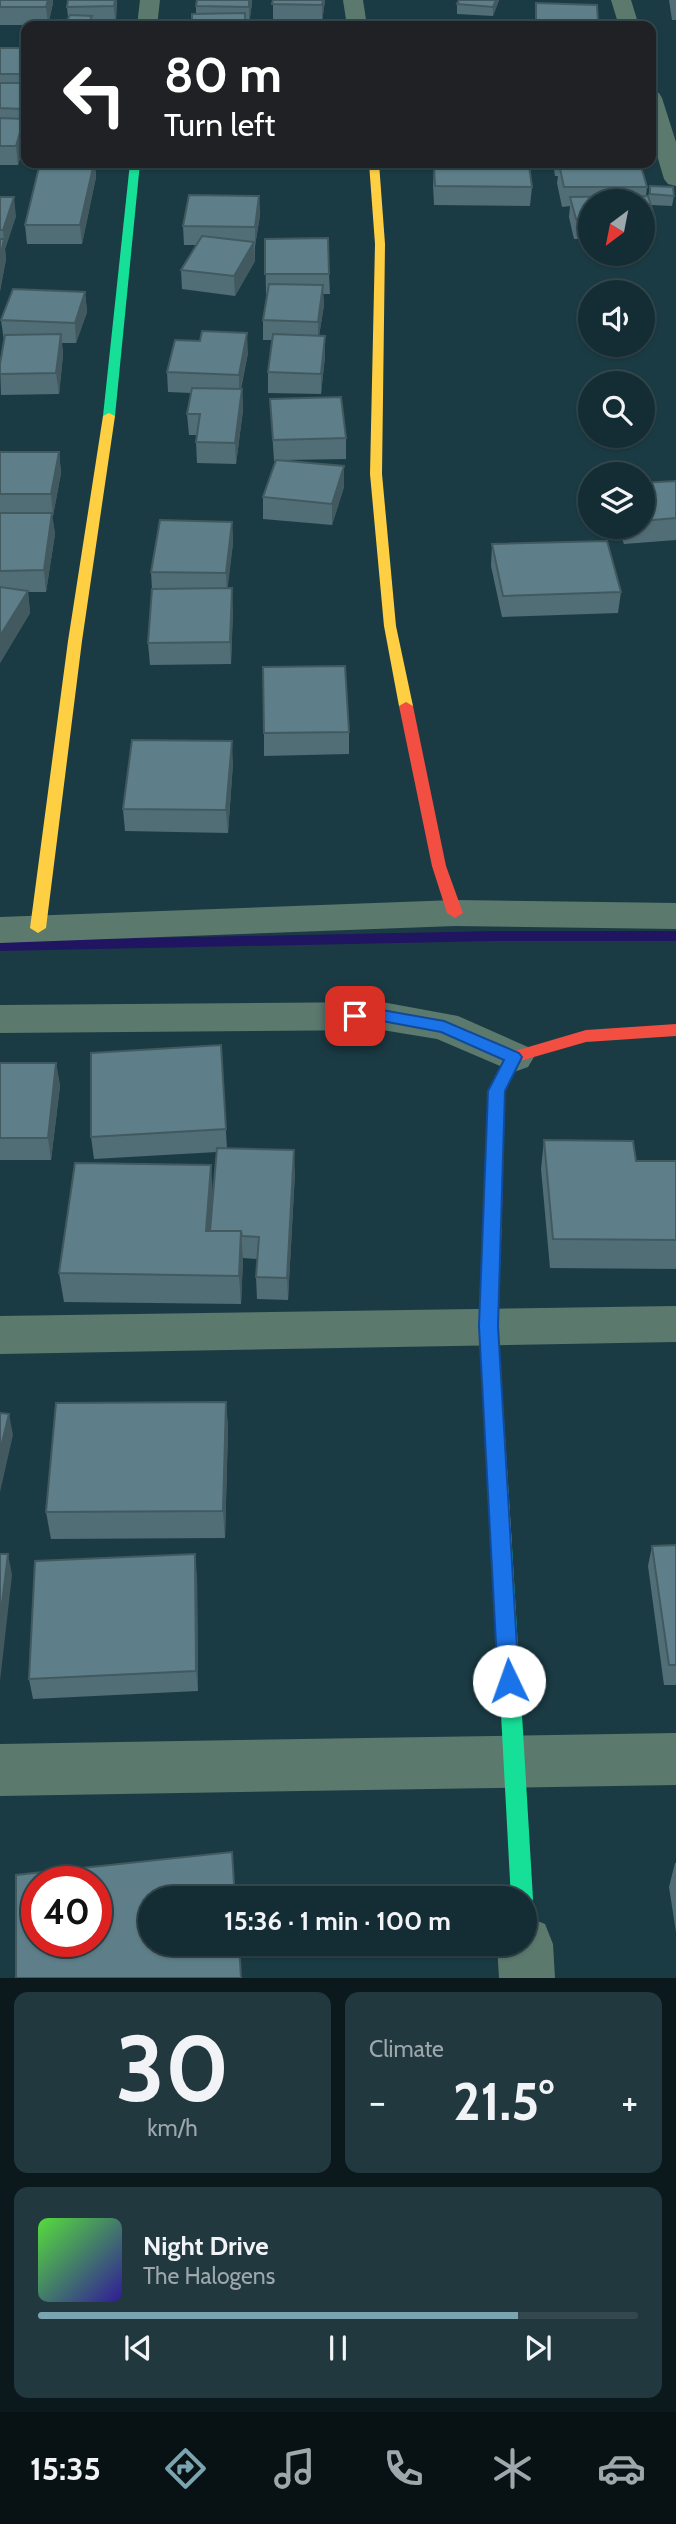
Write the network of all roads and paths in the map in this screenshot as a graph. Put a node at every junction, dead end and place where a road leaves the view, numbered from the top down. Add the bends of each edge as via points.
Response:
1 (150, 0) edge
2 (352, 0) edge
3 (621, 0) edge
4 (148, 21) edge
5 (356, 21) edge
6 (627, 21) edge
7 (656, 114) edge
8 (135, 168) edge
9 (374, 168) edge
10 (676, 179) edge
11 (456, 913) junction
12 (676, 916) edge
13 (38, 928) junction
14 (0, 930) edge
15 (0, 1018) edge
16 (676, 1030) edge
17 (514, 1057) junction
18 (676, 1324) edge
19 (489, 1326) junction
20 (0, 1335) edge
21 (676, 1759) edge
22 (513, 1763) junction
23 (0, 1770) edge
24 (521, 1886) edge
25 (526, 1956) edge
26 (527, 1978) edge

1 - 4 street
2 - 5 street
3 - 6 street
7 - 10 street
8 - 13 street via 111,406
9 - 11 street via 380,244 376,474 390,626 439,866
11 - 12 street
11 - 13 street
13 - 14 street
15 - 17 street via 382,1016 444,1026
16 - 17 street via 586,1036
17 - 19 street via 497,1091
18 - 19 street
19 - 20 street
19 - 22 street
21 - 22 street
22 - 23 street
22 - 24 street
25 - 26 street

